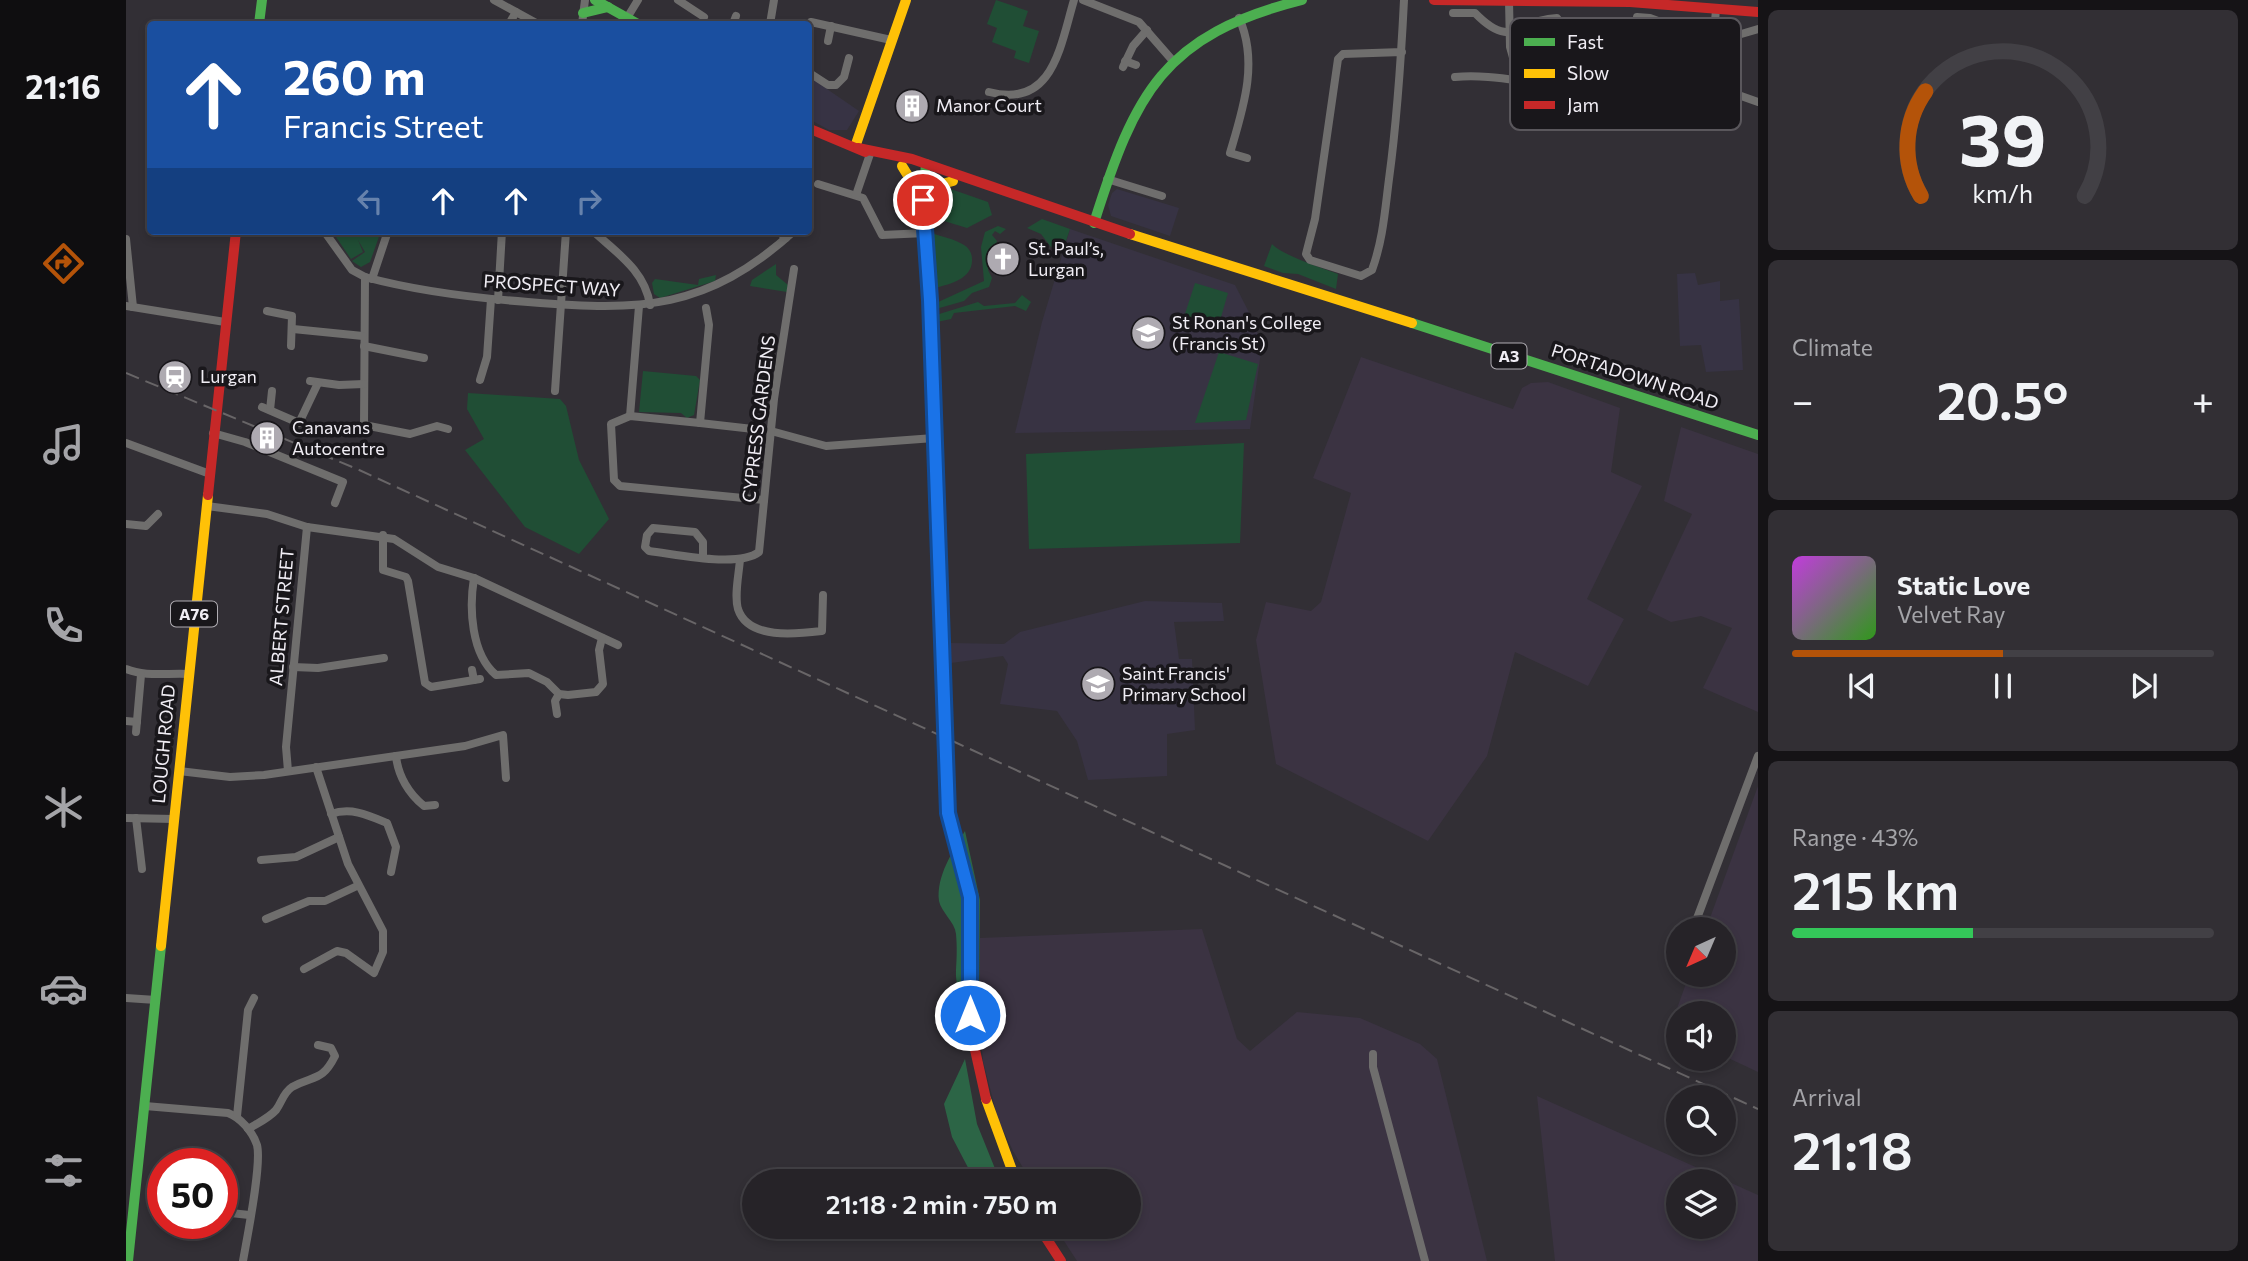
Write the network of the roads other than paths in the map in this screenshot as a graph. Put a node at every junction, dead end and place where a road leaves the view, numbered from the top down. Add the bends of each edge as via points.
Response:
1 (262, 0) edge
2 (494, 0) edge
3 (585, 0) edge
4 (595, 0) edge
5 (638, 0) edge
6 (678, 0) edge
7 (774, 0) edge
8 (906, 0) edge
9 (1074, 0) edge
10 (1083, 0) edge
11 (1302, 0) edge
12 (1404, 0) edge
13 (1434, 0) edge
14 (1286, 1) edge
15 (1509, 1) edge
16 (1521, 1) edge
17 (1586, 1) edge
18 (608, 7) junction
19 (1751, 8) edge
20 (1716, 9) junction
21 (516, 12) junction
22 (1453, 13) dead end
23 (704, 17) dead end
24 (627, 18) junction
25 (1239, 18) junction
26 (1715, 18) edge
27 (582, 19) edge
28 (259, 21) edge
29 (511, 21) edge
30 (532, 21) edge
31 (632, 21) edge
32 (770, 21) edge
33 (812, 22) edge
34 (831, 26) junction
35 (1758, 29) edge
36 (1147, 30) junction
37 (1509, 32) junction
38 (1741, 34) edge
39 (1510, 37) edge
40 (891, 40) junction
41 (828, 41) dead end
42 (1402, 52) junction
43 (849, 58) dead end
44 (1173, 61) junction
45 (1136, 65) dead end
46 (812, 74) edge
47 (844, 77) junction
48 (1510, 79) edge
49 (854, 80) dead end
50 (1461, 80) dead end
51 (989, 92) dead end
52 (1741, 96) edge
53 (1758, 102) edge
54 (812, 130) edge
55 (857, 148) junction
56 (870, 154) junction
57 (1247, 158) dead end
58 (902, 166) junction
59 (925, 169) junction
60 (1107, 179) junction
61 (953, 181) junction
62 (980, 185) junction
63 (820, 187) dead end
64 (856, 195) junction
65 (1162, 196) dead end
66 (923, 200) junction
67 (1094, 223) junction
68 (926, 233) junction
69 (236, 235) edge
70 (327, 235) edge
71 (386, 235) edge
72 (502, 235) edge
73 (566, 235) edge
74 (597, 235) edge
75 (783, 235) edge
76 (789, 235) edge
77 (786, 238) junction
78 (126, 239) edge
79 (794, 269) dead end
80 (368, 278) junction
81 (495, 299) junction
82 (561, 304) junction
83 (650, 304) junction
84 (639, 306) junction
85 (130, 307) edge
86 (706, 308) dead end
87 (267, 311) dead end
88 (225, 322) junction
89 (293, 330) junction
90 (363, 336) junction
91 (291, 346) dead end
92 (364, 346) junction
93 (424, 358) dead end
94 (480, 380) dead end
95 (364, 384) junction
96 (272, 391) dead end
97 (555, 391) dead end
98 (630, 416) junction
99 (700, 423) junction
100 (448, 429) dead end
101 (772, 431) junction
102 (213, 433) junction
103 (1758, 435) edge
104 (934, 438) junction
105 (126, 443) edge
106 (210, 474) junction
107 (764, 500) junction
108 (335, 503) dead end
109 (207, 506) junction
110 (158, 514) dead end
111 (126, 524) edge
112 (307, 527) junction
113 (383, 535) junction
114 (703, 557) junction
115 (740, 559) junction
116 (474, 578) junction
117 (823, 595) dead end
118 (602, 638) junction
119 (618, 645) dead end
120 (384, 658) dead end
121 (293, 667) junction
122 (126, 669) edge
123 (472, 670) dead end
124 (188, 674) junction
125 (141, 675) junction
126 (559, 694) junction
127 (557, 714) dead end
128 (126, 721) edge
129 (137, 722) junction
130 (136, 732) dead end
131 (396, 756) junction
132 (1758, 756) edge
133 (316, 767) junction
134 (179, 771) junction
135 (288, 771) junction
136 (506, 778) dead end
137 (435, 805) dead end
138 (331, 814) junction
139 (131, 818) edge
140 (174, 819) junction
141 (339, 837) junction
142 (261, 860) dead end
143 (142, 869) dead end
144 (391, 872) dead end
145 (357, 886) junction
146 (1698, 917) edge
147 (266, 919) dead end
148 (304, 969) dead end
149 (126, 998) edge
150 (254, 998) dead end
151 (156, 1000) junction
152 (318, 1045) dead end
153 (1374, 1054) dead end
154 (145, 1106) junction
155 (237, 1116) junction
156 (248, 1129) junction
157 (1011, 1169) edge
158 (238, 1214) edge
159 (249, 1215) junction
160 (1047, 1239) edge
161 (128, 1261) edge
162 (243, 1261) edge
163 (1061, 1261) edge
164 (1425, 1261) edge

1 - 28 main road
2 - 21 street
3 - 27 street
4 - 18 main road
5 - 24 street
6 - 23 street
7 - 32 street
8 - 40 main road
9 - 51 street via 1045,79 1023,94 1008,97
10 - 36 street via 1119,12
11 - 14 main road
12 - 42 street
13 - 15 main road
14 - 25 main road
15 - 16 main road
15 - 37 street
16 - 17 main road
17 - 20 main road
18 - 24 main road
18 - 27 main road
19 - 20 main road
20 - 26 street
21 - 29 street
21 - 30 street
22 - 37 street via 1475,13 1489,27
24 - 31 main road
25 - 44 main road via 1208,34
25 - 57 street via 1247,34 1250,66 1230,153
33 - 34 street
34 - 40 street
34 - 41 street
35 - 38 street
36 - 44 street
36 - 45 street via 1124,64
37 - 39 street
40 - 55 main road
42 - 42 street via 1343,54 1338,59 1306,254 1310,260 1361,276 1372,270 1381,245
43 - 47 street
44 - 60 main road via 1136,109
46 - 47 street via 832,86
47 - 49 street
48 - 50 street via 1475,75
52 - 53 street
54 - 55 main road, A3
55 - 56 main road, A3
55 - 59 main road, A3 via 887,152
56 - 58 main road, A3
56 - 64 street
58 - 59 main road, A3
58 - 66 main road
59 - 61 main road, A3
59 - 62 main road, A3
59 - 66 main road
60 - 65 street
60 - 67 main road
61 - 62 main road, A3
61 - 66 main road via 935,186
62 - 67 main road, A3
63 - 64 street
64 - 68 street via 868,204 883,235
66 - 68 main road
67 - 103 main road, PORTADOWN ROAD / A3
68 - 104 main road
69 - 88 main road, LOUGH ROAD / A76
70 - 80 street via 352,270
71 - 80 street
72 - 81 street
73 - 82 street
74 - 83 street via 648,285
75 - 77 street
76 - 77 street, PROSPECT WAY
77 - 83 street, PROSPECT WAY via 750,268 712,288
78 - 85 street
79 - 101 street, CYPRESS GARDENS
80 - 81 street, PROSPECT WAY
80 - 90 street
81 - 82 street, PROSPECT WAY
81 - 94 street
82 - 84 street, PROSPECT WAY
82 - 97 street
83 - 84 street, PROSPECT WAY
84 - 98 street
85 - 88 street
86 - 99 street via 709,325
87 - 89 street via 289,313
88 - 102 main road, LOUGH ROAD / A76
89 - 90 street
89 - 91 street
90 - 92 street
92 - 93 street
92 - 95 street
95 - 96 street via 314,382 299,423 266,409
95 - 100 street via 364,425 410,434 437,426
98 - 99 street
98 - 107 street via 618,419 610,429 617,484
99 - 101 street
101 - 104 street via 826,446
101 - 107 street, CYPRESS GARDENS
102 - 106 main road, LOUGH ROAD / A76
102 - 108 street via 343,482
104 - 157 main road via 948,813 970,897 971,1032 982,1085
105 - 106 street
106 - 109 main road, LOUGH ROAD / A76
107 - 115 street, CYPRESS GARDENS via 759,552
109 - 112 street, ALBERT STREET via 267,514
109 - 124 main road, LOUGH ROAD / A76
110 - 111 street via 146,526
112 - 113 street
112 - 121 street, ALBERT STREET
113 - 116 street via 443,569
113 - 123 street via 383,570 406,576 408,582 425,684 477,680
114 - 114 street via 649,551 647,535 653,528 695,532 703,542
114 - 115 street
115 - 117 street via 737,607 743,619 763,632 820,632
116 - 118 street
116 - 126 street via 472,616 487,667 496,675 538,676
118 - 119 street
118 - 126 street via 601,688
120 - 121 street
121 - 135 street, ALBERT STREET
122 - 125 street
124 - 125 street
124 - 134 main road, LOUGH ROAD / A76
125 - 129 street
126 - 127 street
128 - 129 street
129 - 130 street
131 - 133 street
131 - 136 street via 503,735
131 - 137 street via 409,792 424,806
132 - 146 street
133 - 135 street
133 - 138 street
134 - 135 street via 230,777
134 - 140 main road, LOUGH ROAD / A76
138 - 141 street
138 - 144 street via 355,811 387,823 396,847
139 - 140 street
139 - 143 street
140 - 151 main road, LOUGH ROAD / A76
141 - 142 street via 296,857
141 - 145 street
145 - 147 street
145 - 148 street via 383,931 383,952 374,973 337,951
149 - 151 street
150 - 155 street via 248,1010
151 - 154 main road, LOUGH ROAD / A76
152 - 156 street via 331,1048 335,1056 329,1068 318,1078 293,1087 276,1109
153 - 164 street via 1373,1067
154 - 155 street
154 - 161 main road, LOUGH ROAD / A76
155 - 156 street
156 - 159 street via 257,1147
158 - 159 street
159 - 162 street
160 - 163 main road

